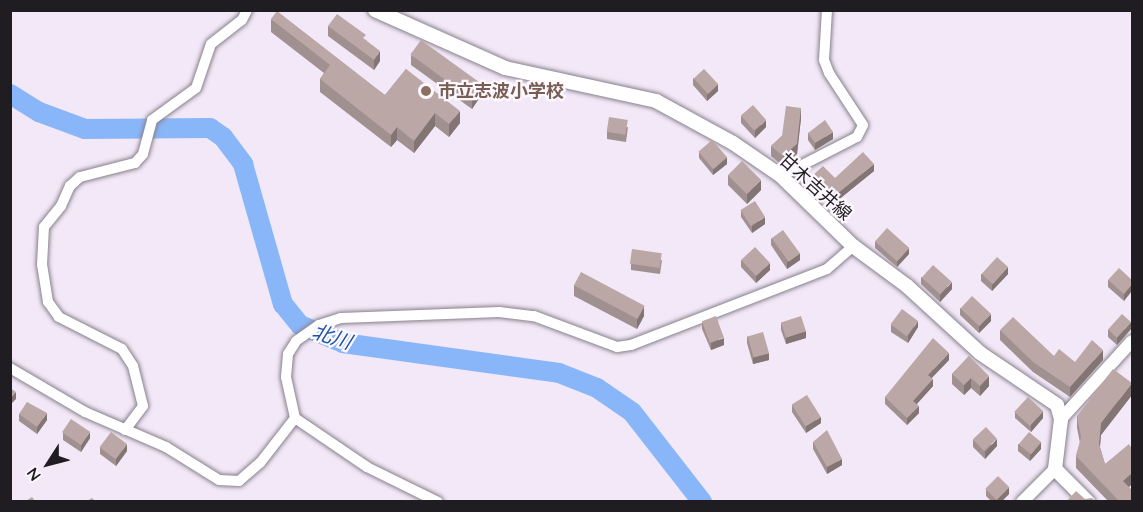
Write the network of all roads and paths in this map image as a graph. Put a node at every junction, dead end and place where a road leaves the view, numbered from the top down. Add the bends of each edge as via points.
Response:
1 (246, 10) edge
2 (375, 10) edge
3 (827, 10) edge
4 (781, 176) junction
5 (853, 246) junction
6 (1132, 341) edge
7 (10, 369) edge
8 (295, 418) junction
9 (1061, 419) junction
10 (125, 430) junction
11 (1056, 469) junction
12 (438, 501) edge
13 (1022, 501) edge
14 (1088, 501) edge

1 - 10 street via 242,20 212,44 196,87 152,120 143,154 135,163 80,177 44,227 42,253 48,302 59,316 122,349 133,366 143,406
2 - 4 main road, 甘木吉井線 via 505,68 656,101 733,143
3 - 4 street via 824,60 828,74 863,124 857,137
4 - 5 main road, 甘木吉井線
5 - 8 street via 827,269 667,335 617,347 534,316 499,312 341,318 319,325 296,341 288,354 286,377
5 - 9 main road, 甘木吉井線 via 907,286 980,352 1057,405
6 - 9 street
7 - 10 street
8 - 10 street via 260,463 239,481 219,480 203,473 166,447
8 - 12 street via 367,467
9 - 11 main road
11 - 13 street
11 - 14 main road

